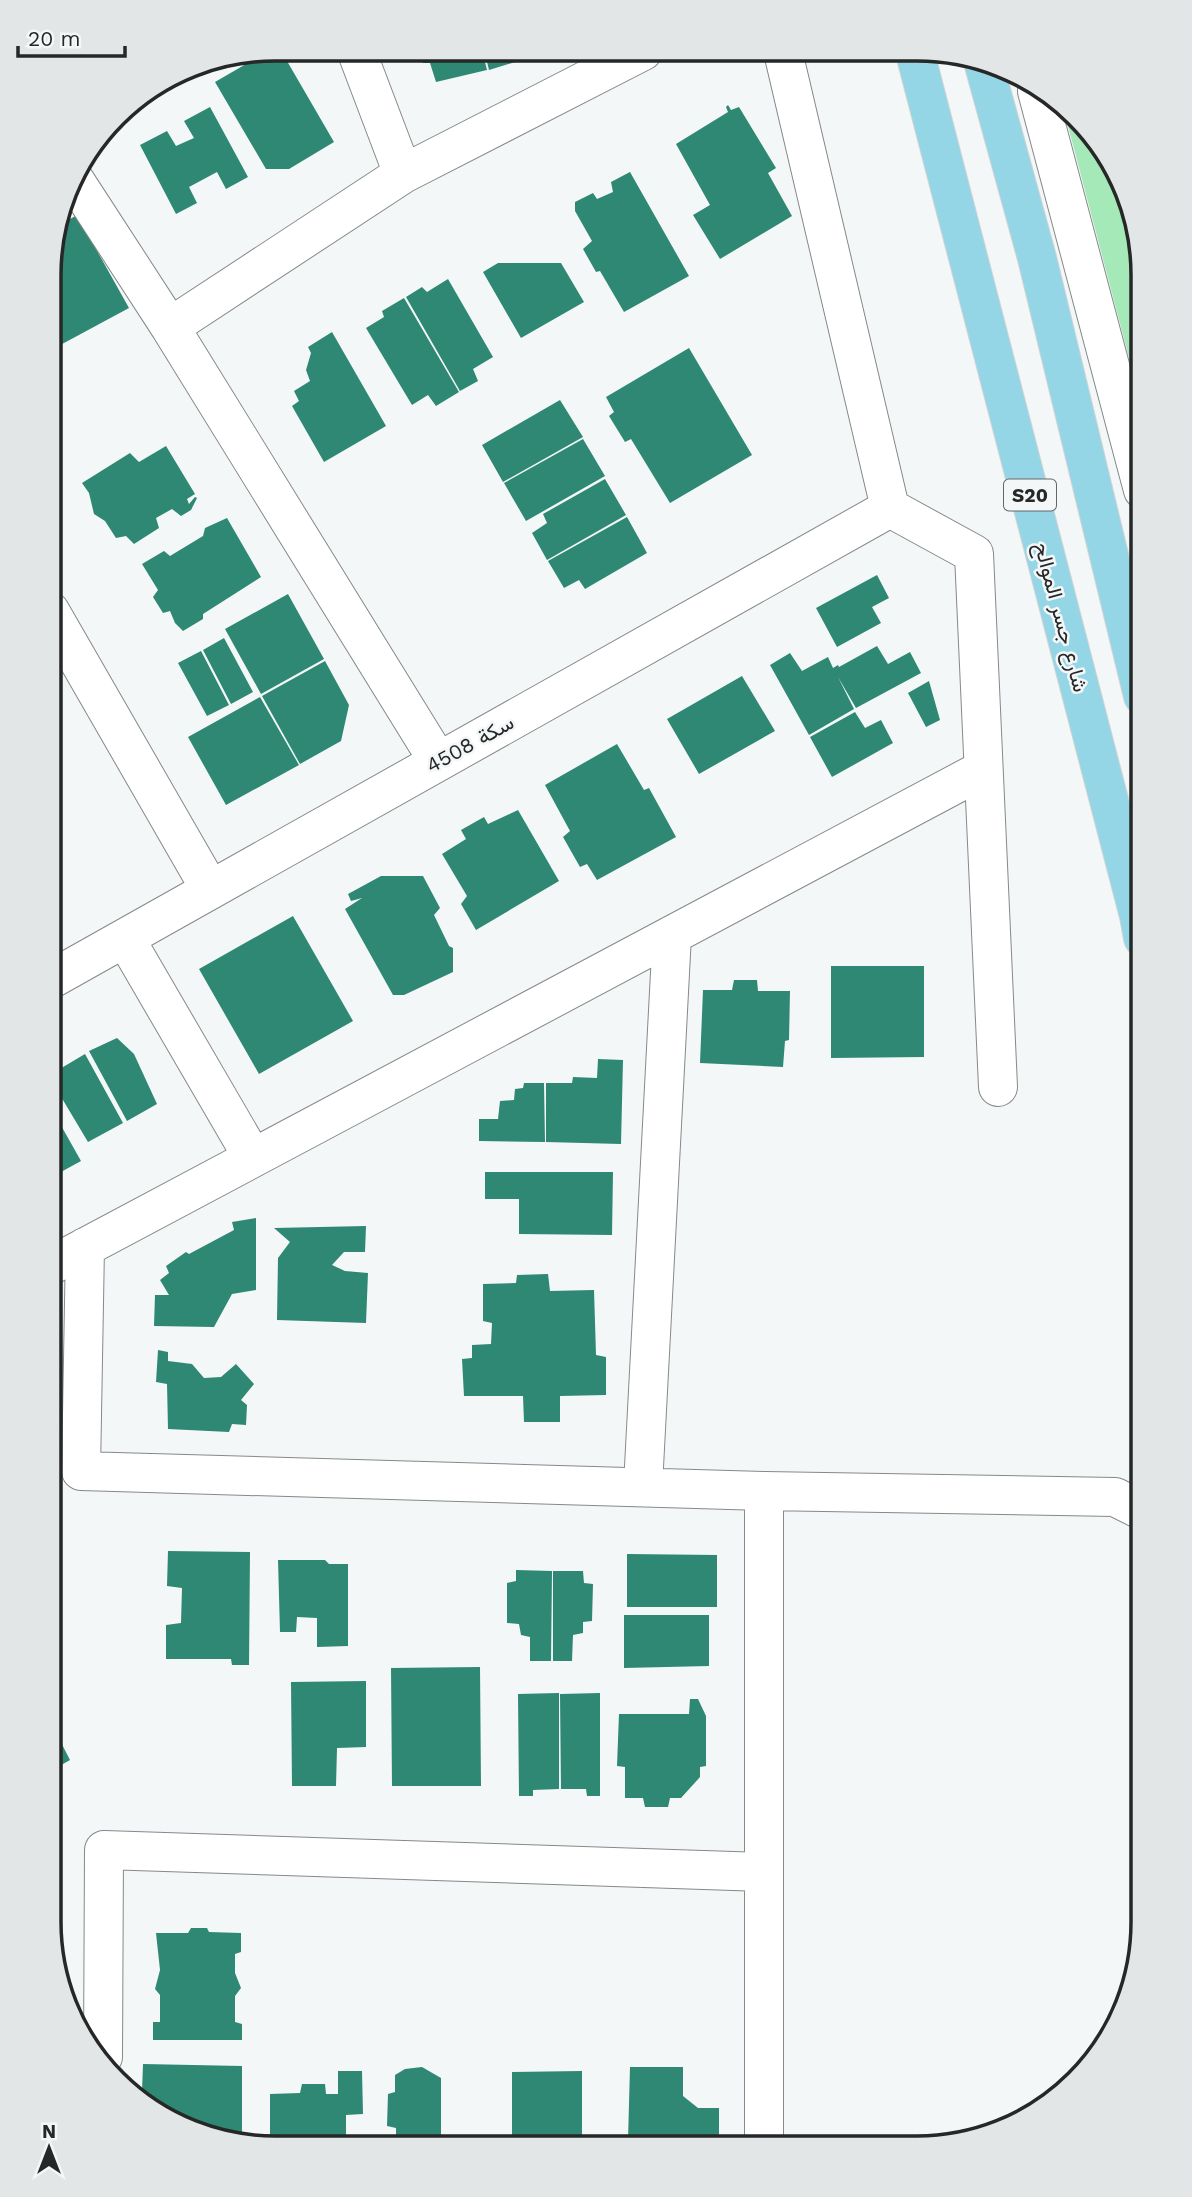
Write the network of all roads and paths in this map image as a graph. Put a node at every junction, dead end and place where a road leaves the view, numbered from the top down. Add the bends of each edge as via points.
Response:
1 (623, 61) edge
2 (785, 61) edge
3 (917, 61) edge
4 (361, 62) edge
5 (986, 73) edge
6 (1039, 100) edge
7 (404, 174) junction
8 (80, 189) edge
9 (170, 327) junction
10 (1131, 444) edge
11 (890, 508) junction
12 (61, 630) edge
13 (1131, 645) edge
14 (438, 761) junction
15 (982, 770) junction
16 (1131, 884) edge
17 (210, 889) junction
18 (672, 935) junction
19 (125, 937) junction
20 (61, 973) edge
21 (998, 1087) dead end
22 (253, 1158) junction
23 (85, 1247) junction
24 (61, 1260) edge
25 (643, 1486) junction
26 (764, 1491) junction
27 (1130, 1496) edge
28 (764, 1872) junction
29 (103, 2049) edge
30 (764, 2136) edge

1 - 7 street
2 - 11 street
3 - 16 main road, شارع جسر الموالح / S20
4 - 7 street
5 - 13 main road via 1037,258
6 - 10 street
7 - 9 street
8 - 9 street
9 - 14 street
11 - 14 street, سكة 4508
11 - 15 street via 974,554
12 - 17 street
14 - 17 street, سكة 4508
15 - 18 street
15 - 21 street
17 - 19 street, سكة 4508
18 - 22 street
18 - 25 street
19 - 20 street, سكة 4508
19 - 22 street
22 - 23 street
23 - 24 street
23 - 25 street via 81,1471
25 - 26 street
26 - 27 street
26 - 28 street
28 - 29 street via 104,1850
28 - 30 street

